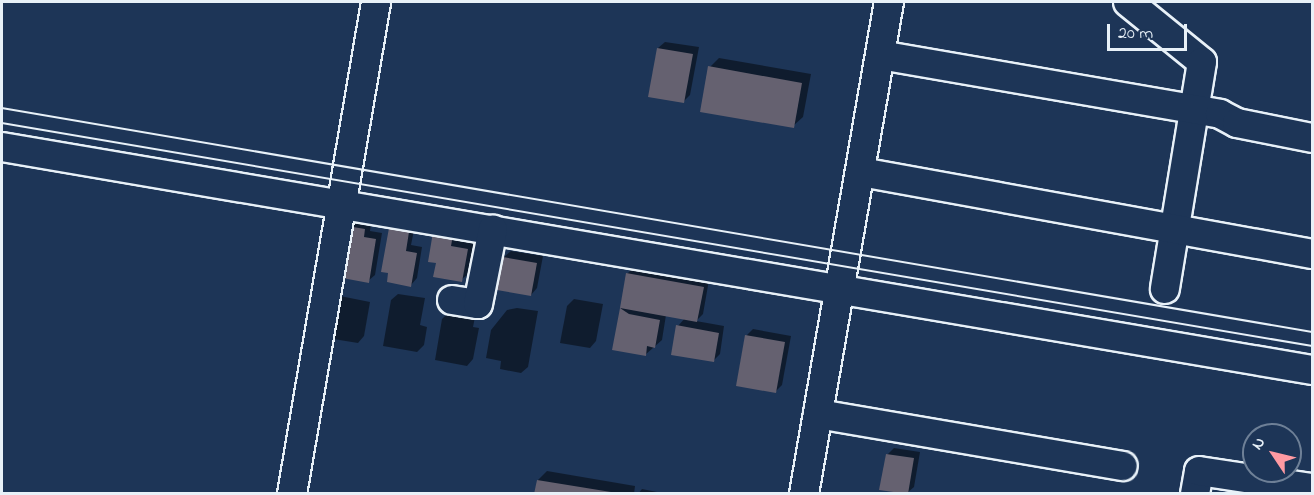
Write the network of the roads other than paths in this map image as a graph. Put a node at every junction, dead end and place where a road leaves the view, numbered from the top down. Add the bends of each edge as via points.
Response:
1 (376, 2) edge
2 (889, 2) edge
3 (1128, 2) edge
4 (880, 55) junction
5 (1195, 110) junction
6 (1312, 138) edge
7 (2, 147) edge
8 (861, 172) junction
9 (342, 203) junction
10 (493, 229) junction
11 (1175, 229) junction
12 (1312, 254) edge
13 (840, 288) junction
14 (1165, 289) dead end
15 (452, 300) dead end
16 (1312, 370) edge
17 (818, 414) junction
18 (1123, 466) dead end
19 (1312, 488) edge
20 (292, 494) edge
21 (804, 494) edge
22 (1195, 494) edge

1 - 9 street
2 - 4 street
3 - 5 street via 1202,62
4 - 5 street
4 - 8 street
5 - 6 street
5 - 11 street
7 - 9 street
8 - 11 street
8 - 13 street
9 - 10 street
9 - 20 street
10 - 13 street
10 - 15 street via 478,303
11 - 12 street
11 - 14 street
13 - 16 street
13 - 17 street
17 - 18 street
17 - 21 street
19 - 22 street via 1199,471

